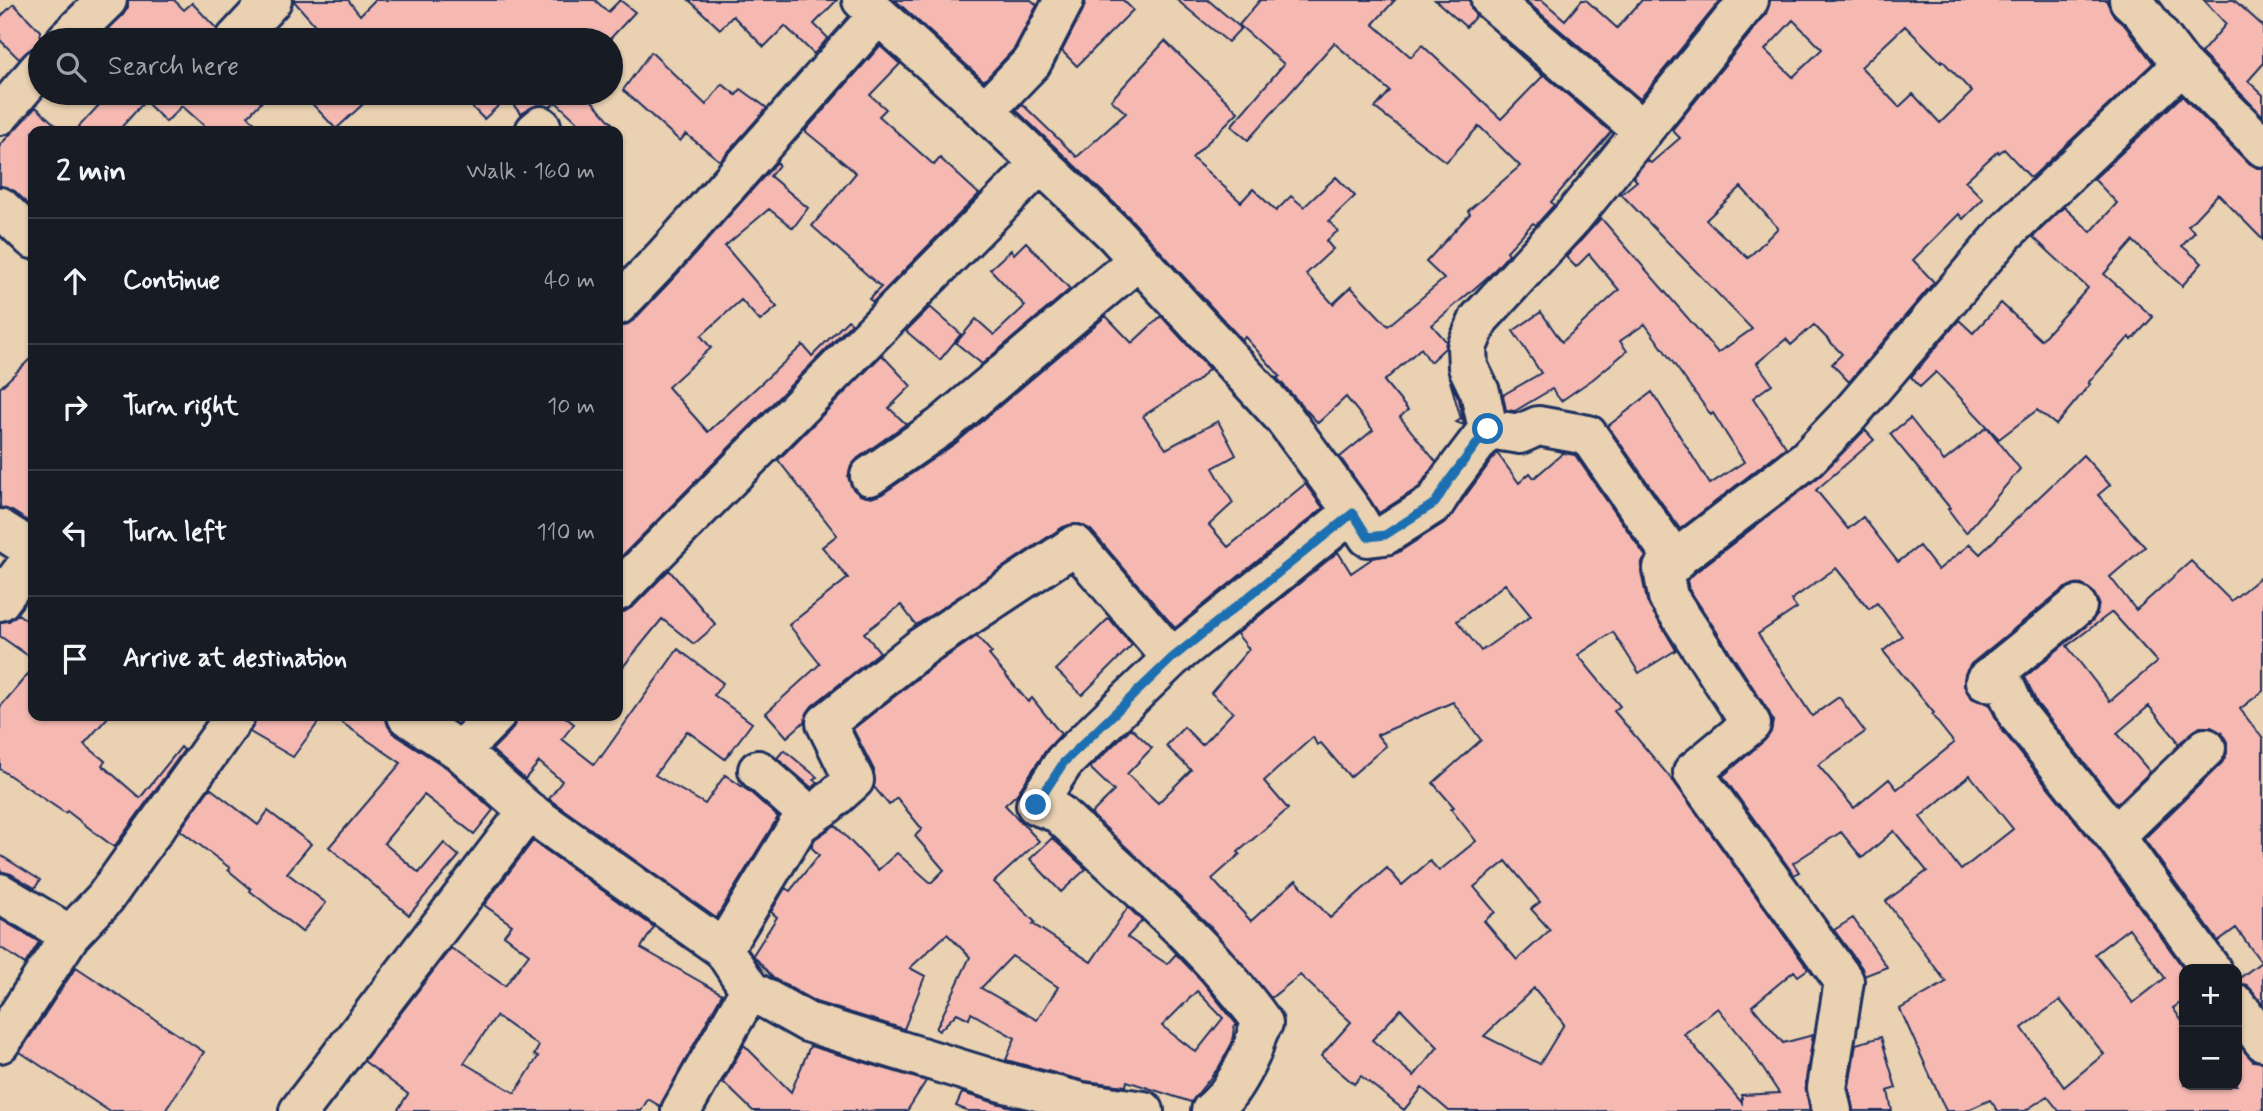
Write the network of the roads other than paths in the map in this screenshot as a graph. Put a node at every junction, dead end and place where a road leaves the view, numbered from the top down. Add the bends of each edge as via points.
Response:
1 (107, 0) edge
2 (272, 0) edge
3 (1064, 0) edge
4 (1491, 0) edge
5 (1749, 0) edge
6 (2140, 4) edge
7 (870, 8) edge
8 (78, 28) edge
9 (246, 28) edge
10 (2182, 65) junction
11 (28, 82) edge
12 (985, 111) junction
13 (0, 115) edge
14 (1643, 131) junction
15 (2263, 147) edge
16 (1040, 164) junction
17 (0, 207) edge
18 (28, 234) edge
19 (1138, 260) junction
20 (623, 300) edge
21 (1488, 429) junction
22 (870, 476) dead end
23 (1353, 513) junction
24 (0, 529) edge
25 (28, 547) edge
26 (1676, 562) junction
27 (28, 564) edge
28 (623, 586) edge
29 (0, 601) edge
30 (2077, 606) dead end
31 (1172, 658) junction
32 (231, 721) edge
33 (415, 721) edge
34 (490, 721) edge
35 (2206, 748) dead end
36 (460, 751) junction
37 (758, 770) dead end
38 (528, 811) junction
39 (810, 816) junction
40 (2115, 836) junction
41 (0, 893) edge
42 (70, 935) junction
43 (723, 948) junction
44 (2207, 964) edge
45 (750, 990) junction
46 (2242, 1012) edge
47 (2263, 1041) edge
48 (0, 1043) edge
49 (299, 1111) edge
50 (681, 1111) edge
51 (1144, 1111) edge
52 (1211, 1111) edge
53 (1832, 1111) edge

1 - 8 street
2 - 9 street
3 - 12 street via 1032,62
4 - 14 street
5 - 14 street
6 - 10 street
7 - 12 street
7 - 20 street via 663,258
10 - 15 street
10 - 26 street via 2005,233 1807,459
11 - 13 street
12 - 16 street
14 - 21 street via 1572,218 1479,319 1467,347 1468,367 1480,392
16 - 19 street
16 - 28 street
17 - 18 street
19 - 22 street via 942,426
19 - 23 street via 1284,418
21 - 23 street via 1435,503 1385,535 1368,537
21 - 26 street via 1520,434 1538,426 1588,435
23 - 31 street
24 - 25 street
26 - 53 street via 1663,569 1668,597 1751,724 1693,772 1844,981 1827,1088
27 - 29 street
30 - 40 street via 1985,681 2004,684 2018,715
31 - 39 street via 1075,545 923,646 826,723 854,780
31 - 52 street via 1064,762 1036,805 1058,813 1199,945 1263,1024 1256,1032 1252,1052
32 - 42 street via 105,898
33 - 36 street
34 - 36 street
35 - 40 street
36 - 38 street
37 - 39 street
38 - 43 street
38 - 49 street
39 - 43 street via 792,833
40 - 44 street
41 - 42 street
42 - 48 street
43 - 45 street
45 - 50 street
45 - 51 street via 807,1022 893,1050 1081,1102
46 - 47 street

